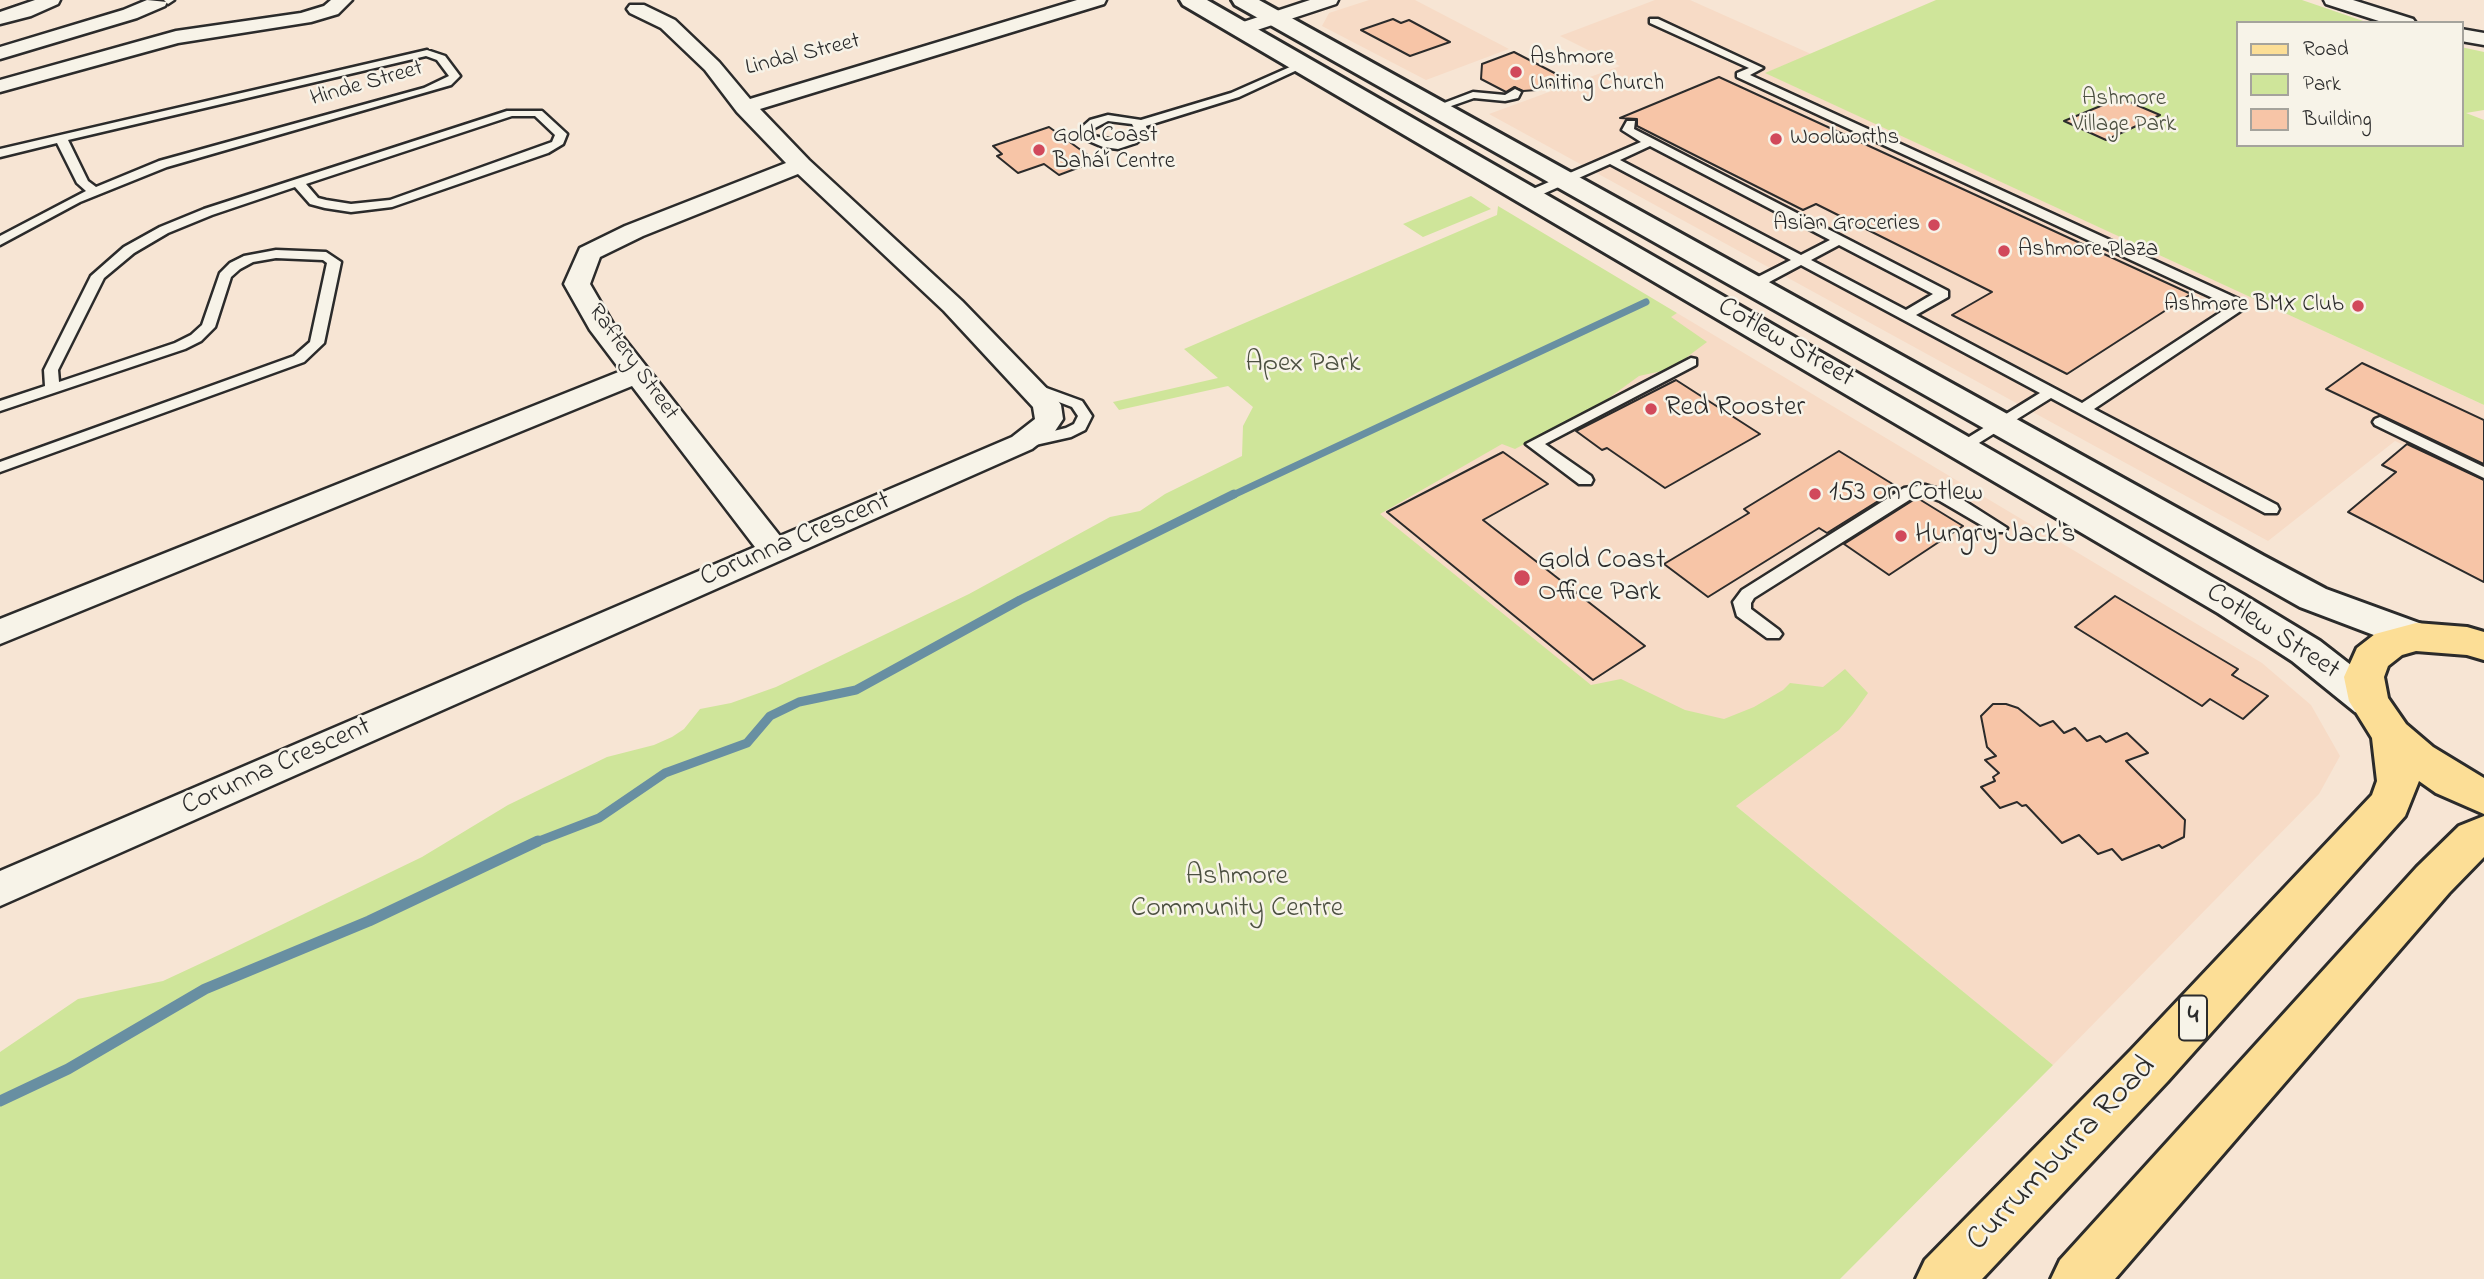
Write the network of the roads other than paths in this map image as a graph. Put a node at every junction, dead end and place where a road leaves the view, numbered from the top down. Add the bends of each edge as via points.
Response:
1 (51, 0) edge
2 (343, 0) edge
3 (1097, 0) edge
4 (1191, 0) edge
5 (1329, 0) edge
6 (2333, 0) edge
7 (169, 1) edge
8 (101, 2) dead end
9 (637, 9) dead end
10 (1242, 14) edge
11 (1274, 17) junction
12 (0, 18) edge
13 (1654, 21) dead end
14 (2400, 21) edge
15 (2463, 35) edge
16 (2484, 39) edge
17 (0, 53) edge
18 (1303, 65) junction
19 (0, 86) edge
20 (1512, 90) dead end
21 (741, 103) junction
22 (1437, 108) junction
23 (1631, 123) dead end
24 (1140, 124) dead end
25 (61, 138) junction
26 (1650, 142) junction
27 (0, 153) edge
28 (1611, 159) junction
29 (802, 165) junction
30 (1564, 180) junction
31 (298, 183) junction
32 (94, 191) junction
33 (1530, 195) junction
34 (4, 236) edge
35 (1840, 240) junction
36 (1802, 261) junction
37 (1754, 285) junction
38 (1905, 316) junction
39 (1691, 362) dead end
40 (637, 374) junction
41 (52, 389) junction
42 (2049, 393) junction
43 (0, 406) edge
44 (2082, 410) junction
45 (2380, 422) dead end
46 (1999, 424) junction
47 (1961, 447) junction
48 (0, 467) edge
49 (2484, 473) edge
50 (1585, 480) dead end
51 (2271, 509) dead end
52 (1999, 528) dead end
53 (774, 550) junction
54 (0, 632) edge
55 (1773, 634) dead end
56 (2416, 638) junction
57 (2478, 641) edge
58 (2381, 718) junction
59 (2484, 797) edge
60 (2484, 834) edge
61 (0, 889) edge
62 (1944, 1279) edge
63 (2079, 1279) edge

1 - 12 street
2 - 19 street via 331,10 304,18 176,37
3 - 21 street, Lindal Street
4 - 10 main road, Cotlew Street
5 - 11 street
6 - 14 street
7 - 8 street
7 - 17 street
9 - 21 street, Corunna Crescent via 667,24 712,66
10 - 11 main road, Cotlew Street
10 - 18 main road, Cotlew Street
11 - 22 main road, Cotlew Street
13 - 44 lane via 1758,68 1741,75 2240,305
15 - 16 street
18 - 24 lane via 1235,95
18 - 33 main road, Cotlew Street
20 - 22 lane via 1514,96 1473,95
21 - 29 street, Corunna Crescent
22 - 30 main road, Cotlew Street
23 - 26 lane via 1628,130
25 - 27 lane, Hinde Street
25 - 32 lane via 83,183
25 - 32 lane, Hinde Street via 414,54 441,58 455,76 435,88 188,156
26 - 28 lane
26 - 35 lane
28 - 30 lane
28 - 36 lane
29 - 40 street, Raftery Street via 589,253 577,284 603,330
29 - 53 street, Corunna Crescent via 953,306 1047,405 1049,419 1022,443
30 - 33 lane
30 - 37 main road, Cotlew Street
31 - 31 lane via 511,113 538,113 561,134 557,144 544,151 392,203 351,208 325,204 314,201
31 - 41 lane via 190,218 148,238 114,262 89,291 51,370
32 - 34 lane, Hinde Street
33 - 47 main road, Cotlew Street
35 - 36 lane
35 - 38 lane via 1943,294
36 - 37 lane
36 - 38 lane
37 - 46 main road, Cotlew Street
38 - 42 lane
39 - 50 lane via 1534,444
40 - 53 street, Raftery Street
40 - 54 street
41 - 43 lane
41 - 48 lane via 197,338 208,327 225,276 249,259 287,254 327,256 334,262 317,343 299,359
42 - 44 lane
42 - 46 lane
44 - 51 lane
45 - 49 lane
46 - 47 lane
46 - 56 main road, Cotlew Street via 2313,598
47 - 58 main road, Cotlew Street via 2315,657
52 - 55 lane via 1937,493 1910,492 1748,594 1743,612
53 - 61 street, Corunna Crescent
56 - 57 main road, 4
56 - 58 main road, 4 via 2389,644 2371,658 2364,677
58 - 59 main road via 2418,759
58 - 62 main road, Currumburra Road / 4 via 2398,781 2390,804 2149,1066
60 - 63 main road via 2433,880

